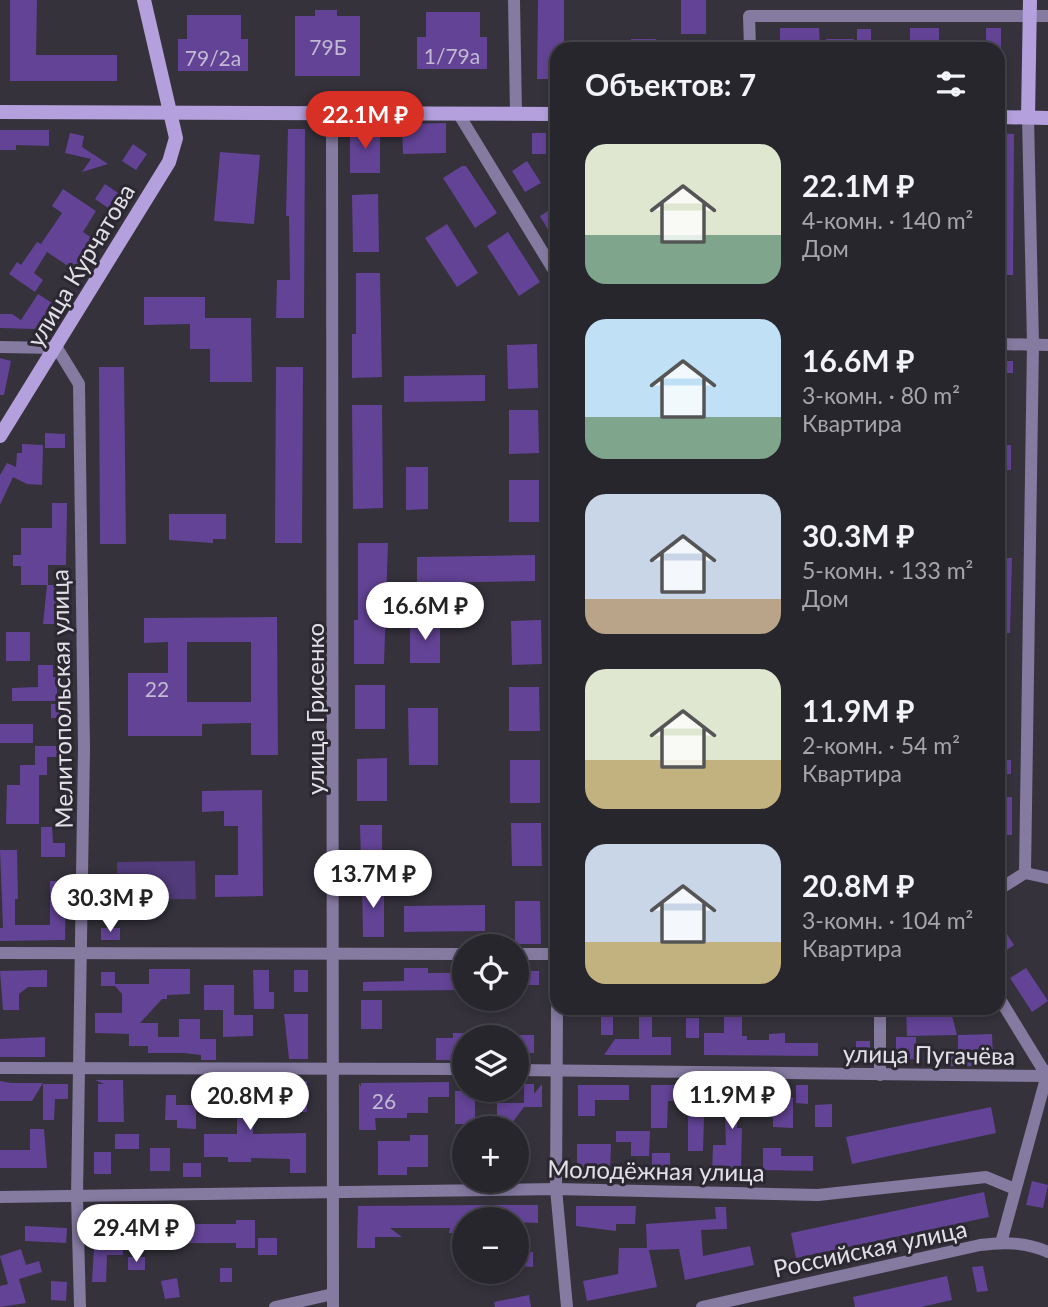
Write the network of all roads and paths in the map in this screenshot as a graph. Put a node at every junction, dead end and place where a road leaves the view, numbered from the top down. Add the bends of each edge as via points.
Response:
1 (144, 0) edge
2 (514, 0) edge
3 (1030, 0) edge
4 (1030, 16) junction
5 (1048, 16) edge
6 (750, 42) edge
7 (172, 110) junction
8 (0, 112) edge
9 (332, 112) junction
10 (458, 113) junction
11 (516, 113) junction
12 (550, 114) edge
13 (1005, 117) edge
14 (1028, 117) junction
15 (1048, 118) edge
16 (550, 264) edge
17 (1005, 344) edge
18 (1033, 344) junction
19 (1048, 345) edge
20 (0, 347) edge
21 (57, 348) junction
22 (0, 436) edge
23 (1026, 873) junction
24 (1048, 877) edge
25 (1005, 886) edge
26 (0, 953) edge
27 (82, 953) junction
28 (452, 954) edge
29 (529, 954) edge
30 (550, 954) edge
31 (335, 955) junction
32 (1005, 1007) edge
33 (557, 1015) edge
34 (880, 1015) edge
35 (334, 1066) junction
36 (80, 1067) junction
37 (0, 1068) edge
38 (452, 1069) edge
39 (529, 1070) edge
40 (555, 1070) junction
41 (1047, 1074) edge
42 (880, 1075) junction
43 (556, 1189) junction
44 (1015, 1189) junction
45 (332, 1193) junction
46 (77, 1196) junction
47 (0, 1197) edge
48 (1001, 1242) junction
49 (1048, 1252) edge
50 (333, 1301) edge
51 (80, 1307) edge
52 (275, 1307) edge
53 (567, 1307) edge
54 (702, 1307) edge

1 - 7 street, улица Курчатова
2 - 11 street
3 - 4 street
4 - 5 street
4 - 6 street via 749,16
4 - 14 street
7 - 8 street
7 - 9 street
7 - 21 street, улица Курчатова via 176,138 169,162
9 - 10 street
9 - 31 street, улица Грисенко
10 - 11 street
10 - 16 street
11 - 12 street
13 - 14 street
14 - 15 street
14 - 18 street
17 - 18 street
18 - 19 street
18 - 23 street
20 - 21 street
21 - 22 street, улица Курчатова
21 - 27 street, Мелитопольская улица via 79,384
23 - 24 street
23 - 25 street
26 - 27 street
27 - 31 street
27 - 36 street, Мелитопольская улица
28 - 31 street
29 - 30 street
31 - 35 street, улица Грисенко
32 - 41 street
33 - 40 street
34 - 42 street
35 - 36 street
35 - 38 street
35 - 45 street, улица Грисенко
36 - 37 street
36 - 46 street, Мелитопольская улица
39 - 40 street, улица Пугачёва
40 - 42 street, улица Пугачёва
40 - 43 street
41 - 42 street, улица Пугачёва
41 - 44 street
43 - 44 street, Молодёжная улица via 818,1195 986,1177
43 - 45 street, Молодёжная улица
43 - 53 street
44 - 48 street
45 - 46 street, Молодёжная улица
45 - 50 street, улица Грисенко
46 - 47 street, Молодёжная улица
46 - 51 street, Мелитопольская улица
48 - 49 street, Российская улица via 1033,1245
48 - 54 street, Российская улица
50 - 52 street

